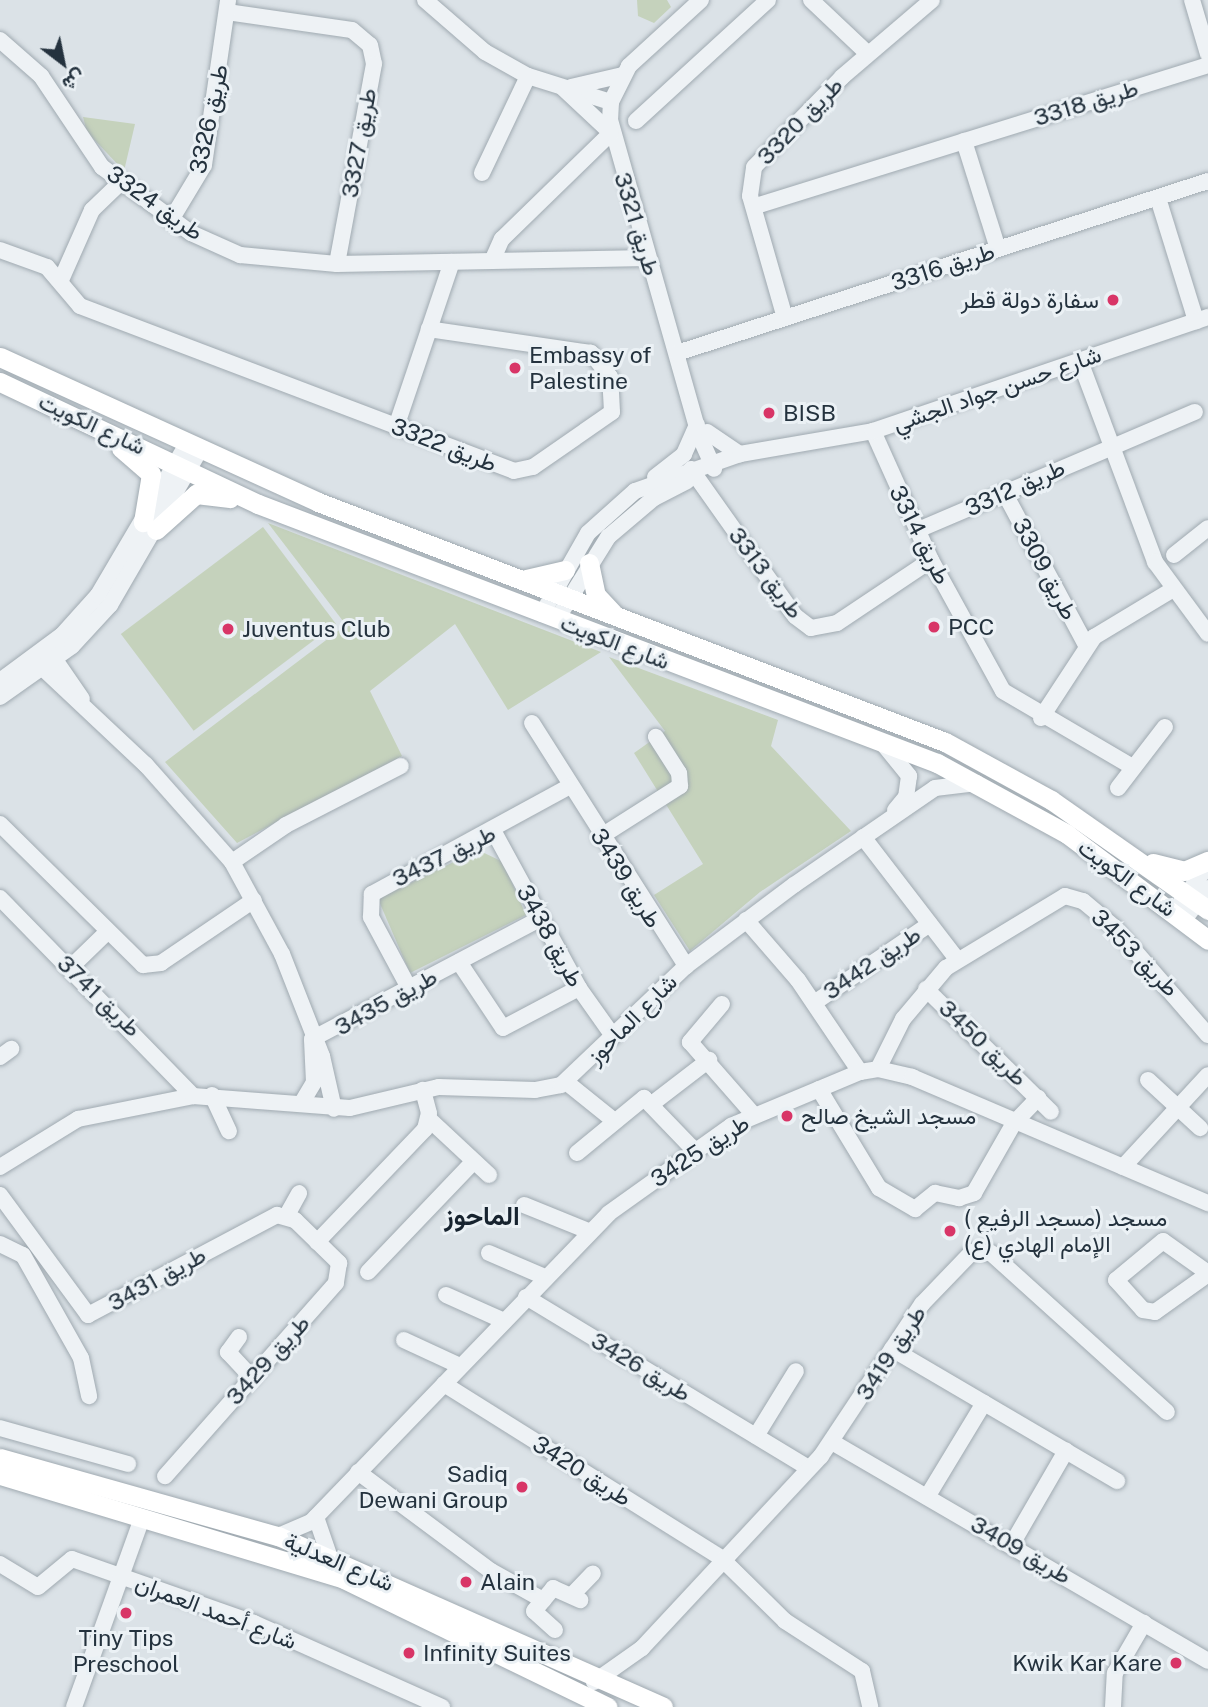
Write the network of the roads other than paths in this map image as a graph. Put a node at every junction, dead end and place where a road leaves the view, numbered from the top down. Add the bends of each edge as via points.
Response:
1 (425, 0) edge
2 (701, 0) edge
3 (811, 0) edge
4 (932, 0) edge
5 (1192, 0) edge
6 (766, 1) edge
7 (227, 6) edge
8 (352, 30) joint
9 (0, 40) edge
10 (867, 53) junction
11 (1208, 54) edge
12 (1208, 65) edge
13 (623, 75) junction
14 (528, 76) junction
15 (563, 88) junction
16 (611, 102) junction
17 (636, 121) dead end
18 (611, 133) junction
19 (964, 141) junction
20 (482, 173) dead end
21 (1208, 181) edge
22 (121, 182) junction
23 (1158, 198) junction
24 (756, 206) junction
25 (171, 220) junction
26 (998, 249) junction
27 (0, 250) edge
28 (648, 258) junction
29 (492, 261) junction
30 (452, 262) junction
31 (337, 264) junction
32 (61, 280) junction
33 (785, 318) junction
34 (1202, 319) edge
35 (429, 329) junction
36 (677, 353) junction
37 (0, 357) edge
38 (1080, 361) junction
39 (0, 382) edge
40 (1195, 412) dead end
41 (703, 426) junction
42 (396, 427) junction
43 (99, 428) junction
44 (873, 431) junction
45 (796, 445) junction
46 (1112, 445) junction
47 (193, 447) junction
48 (740, 454) junction
49 (183, 466) junction
50 (715, 467) junction
51 (693, 474) junction
52 (635, 491) junction
53 (1004, 492) junction
54 (258, 504) junction
55 (149, 526) junction
56 (1208, 528) edge
57 (918, 530) junction
58 (1174, 555) dead end
59 (932, 560) junction
60 (589, 563) junction
61 (565, 570) junction
62 (507, 578) junction
63 (1172, 590) junction
64 (560, 594) junction
65 (549, 617) junction
66 (619, 618) junction
67 (1208, 634) edge
68 (1086, 645) junction
69 (51, 654) junction
70 (37, 665) junction
71 (0, 681) edge
72 (0, 697) edge
73 (1041, 718) junction
74 (532, 723) dead end
75 (106, 727) junction
76 (1165, 727) dead end
77 (656, 737) dead end
78 (880, 742) junction
79 (1129, 765) junction
80 (401, 766) dead end
81 (977, 783) junction
82 (570, 786) junction
83 (1118, 788) dead end
84 (889, 818) junction
85 (0, 824) edge
86 (494, 832) junction
87 (863, 836) junction
88 (600, 837) junction
89 (1141, 861) junction
90 (232, 862) junction
91 (1208, 863) edge
92 (0, 898) edge
93 (1200, 899) edge
94 (254, 900) junction
95 (1179, 916) junction
96 (540, 919) junction
97 (746, 920) junction
98 (930, 924) junction
99 (106, 933) junction
100 (1208, 940) edge
101 (957, 958) junction
102 (459, 962) junction
103 (686, 966) junction
104 (70, 968) junction
105 (409, 988) junction
106 (579, 988) junction
107 (926, 989) junction
108 (814, 1003) junction
109 (722, 1004) dead end
110 (1208, 1035) edge
111 (613, 1036) junction
112 (313, 1039) junction
113 (709, 1060) junction
114 (878, 1069) junction
115 (860, 1072) junction
116 (1208, 1075) edge
117 (1149, 1080) dead end
118 (566, 1082) junction
119 (819, 1089) junction
120 (423, 1090) junction
121 (212, 1095) junction
122 (193, 1096) junction
123 (1038, 1098) junction
124 (653, 1103) junction
125 (301, 1104) junction
126 (327, 1108) junction
127 (1176, 1108) junction
128 (1051, 1111) dead end
129 (754, 1115) junction
130 (429, 1119) junction
131 (612, 1119) junction
132 (1014, 1123) junction
133 (1200, 1128) dead end
134 (229, 1131) dead end
135 (694, 1150) junction
136 (577, 1153) dead end
137 (3, 1158) edge
138 (474, 1161) junction
139 (1123, 1167) junction
140 (489, 1175) dead end
141 (0, 1183) edge
142 (299, 1193) dead end
143 (0, 1195) edge
144 (1208, 1203) edge
145 (524, 1205) dead end
146 (287, 1215) junction
147 (588, 1231) junction
148 (317, 1242) junction
149 (0, 1244) edge
150 (34, 1247) junction
151 (489, 1253) dead end
152 (368, 1272) dead end
153 (1208, 1273) edge
154 (545, 1278) junction
155 (446, 1295) dead end
156 (526, 1297) junction
157 (504, 1321) junction
158 (239, 1337) dead end
159 (404, 1339) dead end
160 (892, 1349) junction
161 (460, 1366) junction
162 (796, 1371) dead end
163 (252, 1378) junction
164 (444, 1384) junction
165 (89, 1396) dead end
166 (984, 1403) junction
167 (1167, 1412) dead end
168 (0, 1428) edge
169 (756, 1436) junction
170 (832, 1442) junction
171 (1066, 1451) junction
172 (0, 1458) edge
173 (128, 1464) dead end
174 (808, 1468) junction
175 (358, 1472) junction
176 (0, 1475) edge
177 (165, 1476) dead end
178 (1117, 1481) dead end
179 (927, 1497) junction
180 (316, 1517) junction
181 (142, 1518) junction
182 (278, 1536) junction
183 (1012, 1544) junction
184 (329, 1555) junction
185 (721, 1558) junction
186 (0, 1564) edge
187 (593, 1573) dead end
188 (122, 1576) junction
189 (543, 1600) junction
190 (1143, 1623) junction
191 (555, 1630) dead end
192 (642, 1648) junction
193 (1208, 1661) edge
194 (594, 1682) junction
195 (612, 1698) edge
196 (76, 1707) edge
197 (442, 1707) edge
198 (663, 1707) edge
199 (870, 1707) edge
200 (1113, 1707) edge

1 - 14 street via 485,52
2 - 13 street, طريق 3321
3 - 10 street
4 - 10 street, طريق 3320
5 - 11 street
6 - 17 street
7 - 8 street, طريق 3326
7 - 25 street, طريق 3326 via 204,165
8 - 31 street, طريق 3327 via 370,45 374,64
9 - 22 street, طريق 3324 via 30,63 83,145
10 - 24 street, طريق 3320 via 763,154 749,185
12 - 19 street, طريق 3318
13 - 15 street
13 - 16 street, طريق 3321
14 - 15 street
14 - 20 street
15 - 16 street
15 - 18 street
16 - 18 street, طريق 3321
18 - 28 street, طريق 3321
18 - 29 street via 502,239
19 - 24 street, طريق 3318
19 - 26 street
21 - 23 street, طريق 3316
22 - 25 street, طريق 3324
22 - 32 street via 92,210
23 - 26 street, طريق 3316
23 - 34 street, شارع حسن جواد الجشي
24 - 33 street, طريق 3320
25 - 31 street, طريق 3324 via 240,255
26 - 33 street, طريق 3316
27 - 32 street, طريق 3322 via 47,267
28 - 29 street, طريق 3324
28 - 36 street, طريق 3321
29 - 30 street, طريق 3324
30 - 31 street, طريق 3324
30 - 35 street
32 - 42 street, طريق 3322 via 80,306
33 - 36 street, طريق 3316
34 - 38 street, شارع حسن جواد الجشي
35 - 42 street
35 - 42 street, طريق 3322 via 591,353 606,369 615,405 603,423 519,471
36 - 41 street, طريق 3321
37 - 47 main road, شارع الكويت
38 - 44 street, شارع حسن جواد الجشي
38 - 46 street
39 - 43 main road, شارع الكويت
40 - 46 street, طريق 3312
41 - 48 street
41 - 50 street, طريق 3321
41 - 52 street via 684,454
43 - 49 main road, شارع الكويت
43 - 55 main road via 151,474
44 - 45 street, شارع حسن جواد الجشي
44 - 57 street, طريق 3314
45 - 48 street, شارع حسن جواد الجشي
45 - 50 street, شارع حسن جواد الجشي
46 - 53 street, طريق 3312
46 - 63 street via 1155,562
47 - 49 street
47 - 62 main road, شارع الكويت
48 - 50 street, شارع حسن جواد الجشي
49 - 54 main road, شارع الكويت
49 - 55 street
50 - 51 street, شارع حسن جواد الجشي
51 - 52 street, شارع حسن جواد الجشي
51 - 59 street, طريق 3313 via 795,616 811,628 836,623
51 - 60 street, شارع حسن جواد الجشي via 636,512
52 - 61 street, شارع حسن جواد الجشي via 588,533
53 - 57 street, طريق 3312
53 - 68 street, طريق 3309
54 - 55 main road via 196,494
54 - 65 main road, شارع الكويت
55 - 69 street
56 - 58 street
57 - 59 street, طريق 3314
59 - 73 street, طريق 3314 via 999,685
60 - 64 street, شارع حسن جواد الجشي
60 - 66 main road via 596,595
61 - 62 main road via 544,579
61 - 64 street, شارع حسن جواد الجشي
62 - 64 main road, شارع الكويت
63 - 67 street
63 - 68 street, طريق 3309
64 - 65 street, شارع حسن جواد الجشي
64 - 66 main road, شارع الكويت
65 - 78 main road, شارع الكويت
66 - 89 main road, شارع الكويت via 970,754
68 - 73 street, طريق 3309
69 - 70 street
69 - 75 street
70 - 71 street
70 - 72 street
70 - 75 street
73 - 79 street, طريق 3314
74 - 82 street, طريق 3439
75 - 90 street
76 - 79 street
77 - 88 street via 680,773 680,786
78 - 81 main road, شارع الكويت
78 - 84 street, شارع الماحوز via 903,763 909,782
79 - 83 street
80 - 90 street via 286,825
81 - 84 street, شارع الماحوز via 945,784
81 - 95 main road, شارع الكويت via 1067,834
82 - 86 street, طريق 3437
82 - 88 street, طريق 3439
84 - 87 street, شارع الماحوز
85 - 99 street
86 - 96 street, طريق 3438
86 - 105 street, طريق 3437 via 372,894 371,917
87 - 97 street, شارع الماحوز
87 - 98 street
88 - 103 street, طريق 3439
89 - 91 main road via 1184,872
89 - 93 main road, شارع الكويت
90 - 94 street
91 - 93 street
92 - 104 street, طريق 3741
93 - 95 street
94 - 99 street via 152,965 135,960
94 - 112 street via 282,954
95 - 100 main road, شارع الكويت
96 - 102 street, طريق 3435
96 - 106 street, طريق 3438
97 - 103 street, شارع الماحوز
97 - 108 street, طريق 3442
98 - 101 street
98 - 108 street, طريق 3442
99 - 104 street
101 - 107 street
101 - 110 street, طريق 3453 via 1048,901 1074,897 1090,906 1152,965
102 - 105 street, طريق 3435
102 - 106 street, طريق 3435 via 502,1028
103 - 111 street, شارع الماحوز
104 - 122 street, طريق 3741
105 - 112 street, طريق 3435
106 - 111 street, طريق 3438
107 - 114 street
107 - 123 street, طريق 3450
108 - 115 street, طريق 3442
109 - 113 street via 690,1037
111 - 118 street, شارع الماحوز
112 - 125 street via 314,1082
112 - 126 street
113 - 124 street
113 - 129 street
114 - 115 street, طريق 3425
114 - 132 street
115 - 119 street, طريق 3425
116 - 127 street
117 - 127 street
118 - 120 street, شارع الماحوز via 535,1090 459,1085
118 - 131 street
119 - 129 street, طريق 3425
119 - 132 street, طريق 3450 via 879,1188 912,1209 935,1193 958,1198 974,1193
120 - 126 street, شارع الماحوز
120 - 130 street
121 - 122 street
121 - 125 street
121 - 134 street
122 - 137 street via 78,1119
123 - 128 street, طريق 3450
123 - 132 street, طريق 3450
124 - 131 street via 639,1098
124 - 135 street
125 - 126 street
127 - 133 street
127 - 139 street
129 - 135 street, طريق 3425
130 - 138 street
130 - 148 street
131 - 136 street
132 - 139 street
135 - 147 street, طريق 3425
138 - 140 street
138 - 152 street
139 - 144 street
141 - 150 street
142 - 146 street
143 - 150 street, طريق 3431
145 - 147 street
146 - 148 street
146 - 150 street, طريق 3431 via 268,1218 88,1315 73,1290
147 - 154 street, طريق 3425
148 - 163 street, طريق 3429 via 338,1263 339,1279
149 - 150 street
150 - 165 street via 81,1358
151 - 154 street
153 - 153 street via 1163,1241 1116,1280 1143,1310 1155,1312
154 - 156 street, طريق 3425
155 - 157 street
156 - 157 street, طريق 3425
156 - 169 street, طريق 3426
157 - 161 street, طريق 3425
158 - 163 street via 228,1352
159 - 161 street
160 - 166 street
160 - 167 street, طريق 3419 via 926,1299 982,1250
160 - 170 street, طريق 3419
161 - 164 street, طريق 3425
162 - 169 street
163 - 177 street, طريق 3429
164 - 175 street, طريق 3425
164 - 185 street, طريق 3420
166 - 171 street
166 - 179 street
168 - 173 street
169 - 174 street, طريق 3426
170 - 174 street, طريق 3419
170 - 179 street, طريق 3409
171 - 178 street
171 - 183 street
172 - 182 main road, شارع العدلية
174 - 185 street, طريق 3419
175 - 180 street, طريق 3425
175 - 189 street via 491,1571
176 - 181 main road, شارع العدلية
179 - 183 street, طريق 3409
180 - 182 street, طريق 3425
180 - 184 street
181 - 188 street
181 - 195 main road, شارع العدلية via 344,1579 562,1685
182 - 184 main road, شارع العدلية
183 - 190 street, طريق 3409
184 - 194 main road, شارع العدلية
185 - 192 street, طريق 3419
185 - 199 street, طريق 3420 via 785,1621 862,1671
186 - 188 street, شارع أحمد العمران via 38,1587 66,1559
187 - 189 street via 576,1597 555,1586
188 - 196 street
188 - 197 street, شارع أحمد العمران via 254,1623
189 - 191 street via 534,1614
190 - 193 street, طريق 3409
190 - 200 street via 1117,1666
192 - 194 street, طريق 3419
192 - 195 street, طريق 3419
194 - 195 main road, شارع العدلية
195 - 198 main road, شارع العدلية

